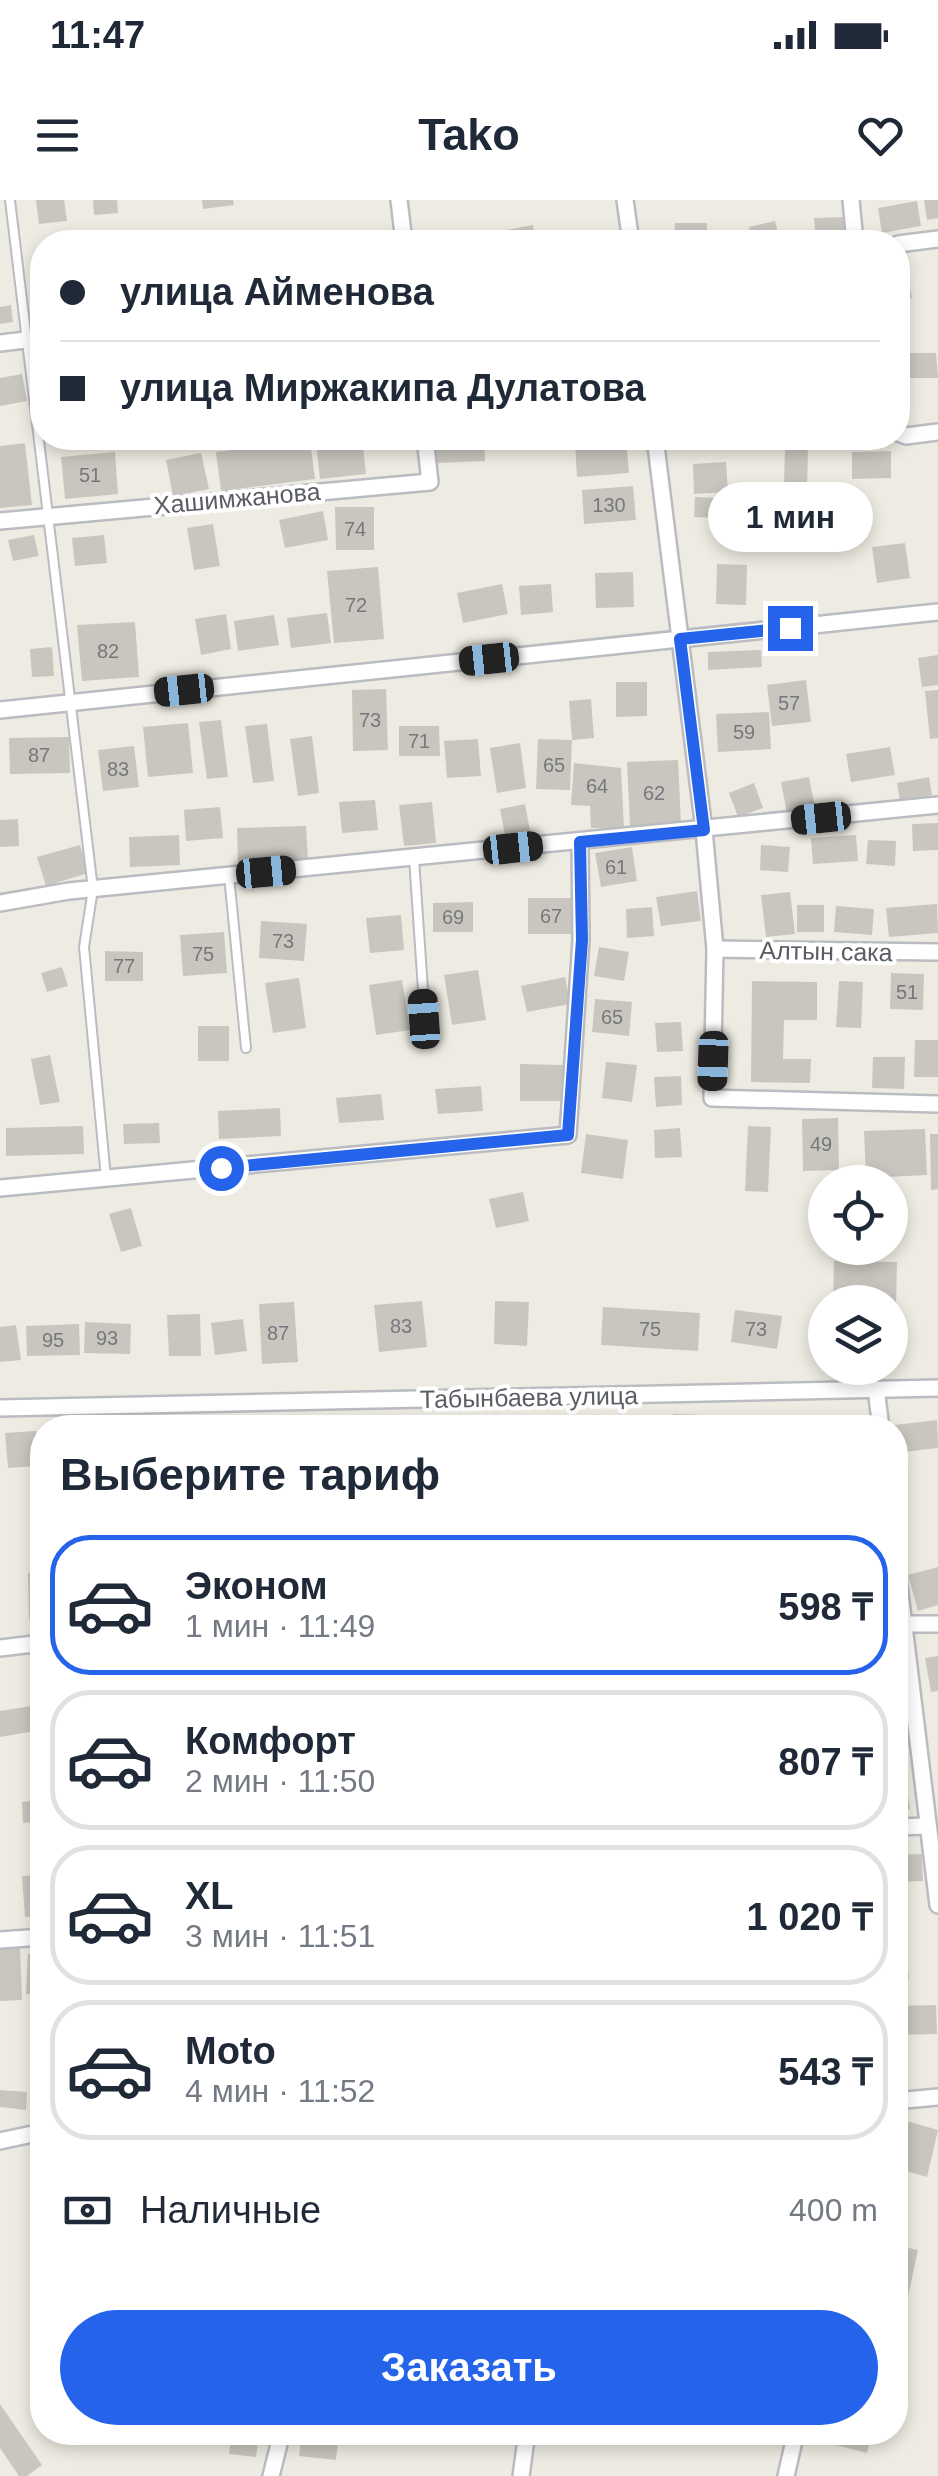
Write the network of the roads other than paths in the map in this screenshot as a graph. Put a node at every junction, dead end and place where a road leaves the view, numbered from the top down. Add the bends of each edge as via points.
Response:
1 (10, 200) edge
2 (399, 200) edge
3 (625, 200) edge
4 (851, 200) edge
5 (403, 230) edge
6 (629, 230) edge
7 (854, 230) edge
8 (938, 239) edge
9 (910, 242) edge
10 (30, 311) edge
11 (30, 340) edge
12 (0, 343) edge
13 (938, 432) edge
14 (910, 436) edge
15 (43, 450) edge
16 (426, 450) edge
17 (656, 450) edge
18 (47, 514) junction
19 (0, 521) edge
20 (938, 612) edge
21 (680, 639) junction
22 (70, 702) junction
23 (0, 710) edge
24 (938, 805) edge
25 (704, 830) junction
26 (580, 842) junction
27 (414, 858) junction
28 (229, 876) junction
29 (94, 889) junction
30 (0, 903) edge
31 (715, 949) junction
32 (938, 952) edge
33 (424, 1019) dead end
34 (246, 1048) dead end
35 (938, 1104) edge
36 (106, 1178) junction
37 (0, 1188) edge
38 (938, 1388) edge
39 (876, 1389) junction
40 (0, 1408) edge
41 (879, 1415) edge
42 (908, 1624) edge
43 (938, 1624) edge
44 (30, 1645) edge
45 (0, 1648) edge
46 (908, 1689) edge
47 (927, 1826) junction
48 (908, 1827) edge
49 (935, 1864) edge
50 (938, 1905) edge
51 (30, 1938) edge
52 (0, 1940) edge
53 (938, 2096) edge
54 (908, 2099) edge
55 (30, 2135) edge
56 (0, 2142) edge
57 (279, 2445) edge
58 (525, 2445) edge
59 (793, 2445) edge
60 (271, 2476) edge
61 (521, 2476) edge
62 (786, 2476) edge

1 - 10 lane
2 - 5 street
3 - 6 street
4 - 7 street
8 - 9 street
11 - 12 street
13 - 14 street
15 - 18 lane
16 - 18 street, Хашимжанова via 430,482
17 - 21 street
18 - 19 street, Хашимжанова
18 - 22 lane
20 - 21 street
21 - 22 street
21 - 25 street
22 - 23 street
22 - 29 lane
24 - 25 street
25 - 26 street
25 - 31 street
26 - 27 street
26 - 36 street via 582,940 568,1135
27 - 28 street
27 - 33 lane
28 - 29 street
28 - 34 lane
29 - 30 street
29 - 36 lane via 84,946
31 - 32 street, Алтын сака
31 - 35 street via 712,1098
36 - 37 street
38 - 39 street, Табынбаева улица
39 - 40 street, Табынбаева улица
39 - 41 street
42 - 43 street
44 - 45 street
46 - 47 street
47 - 48 street
47 - 49 street
49 - 50 street
51 - 52 street
53 - 54 street
55 - 56 street
57 - 60 street
58 - 61 street
59 - 62 street

